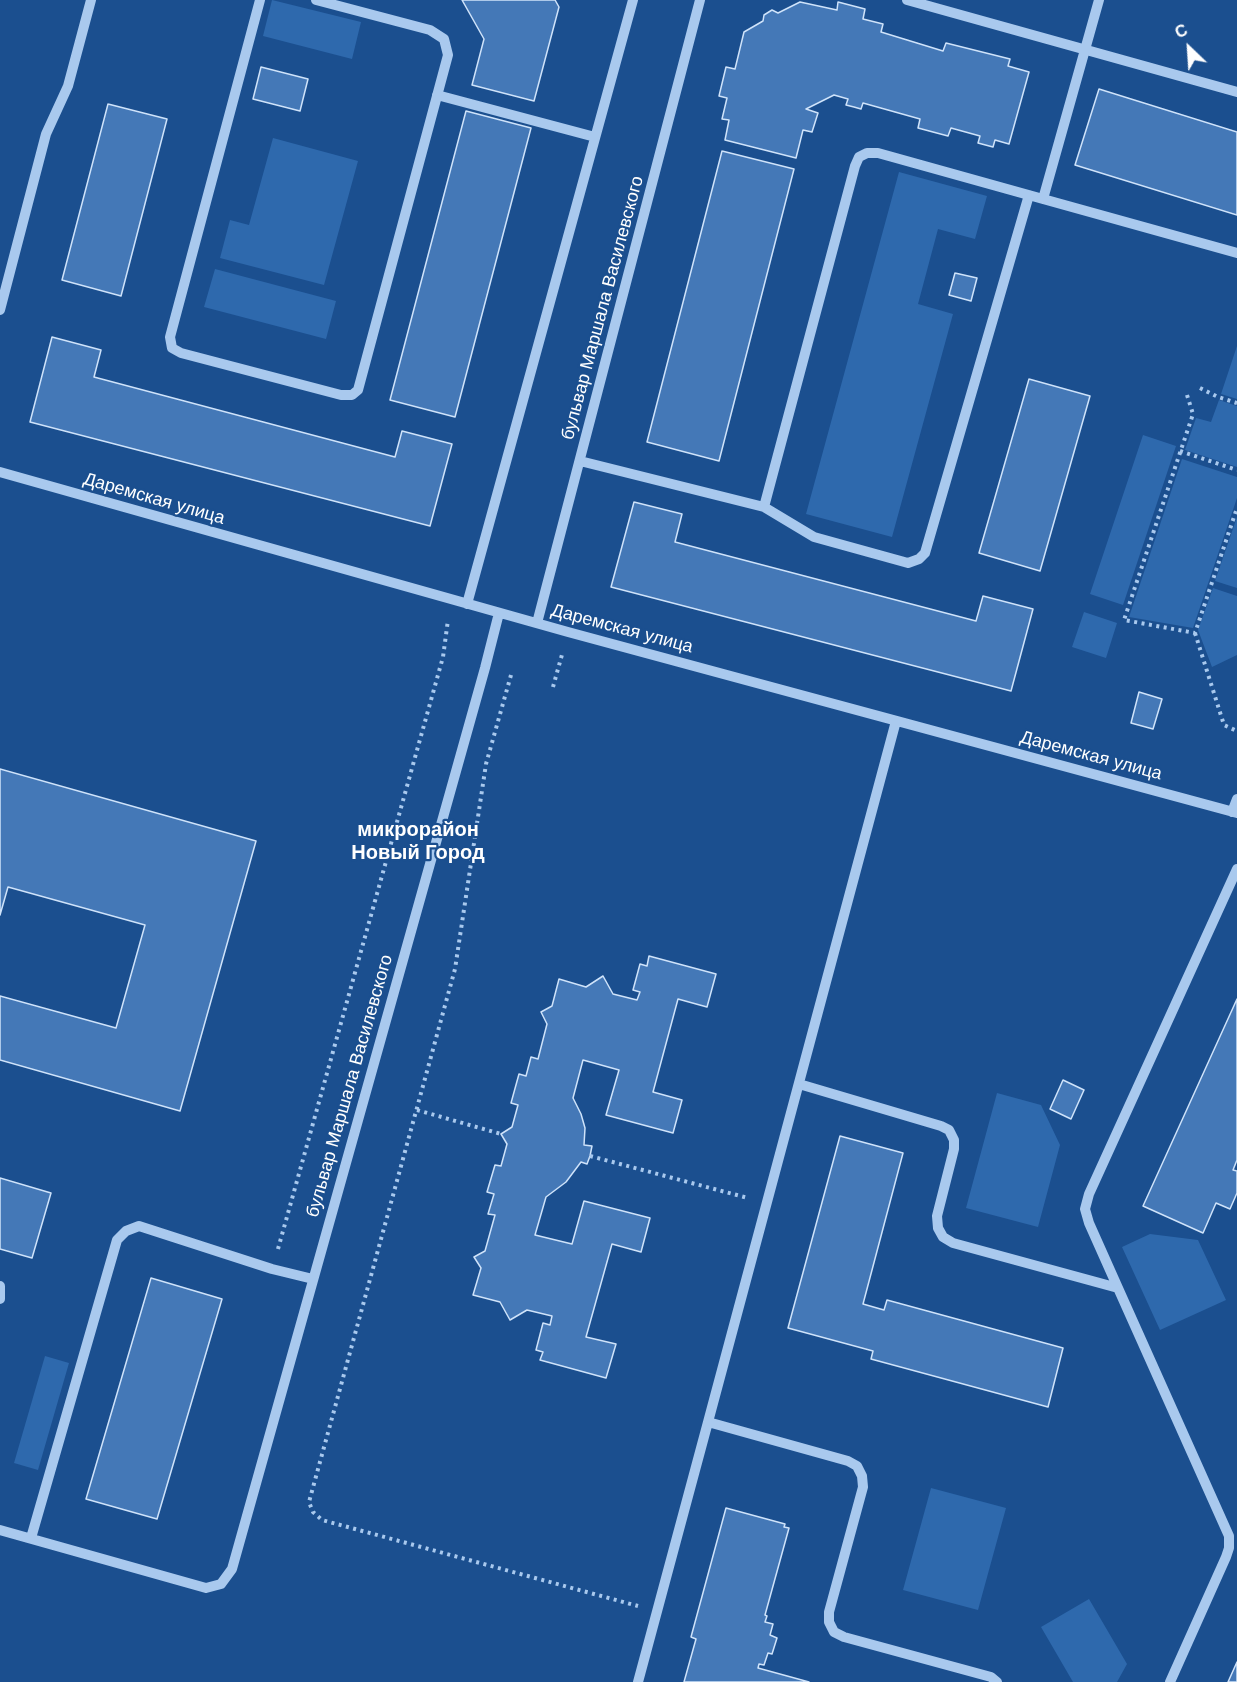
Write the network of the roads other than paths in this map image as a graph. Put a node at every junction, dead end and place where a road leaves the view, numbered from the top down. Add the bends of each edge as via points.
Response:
1 (91, 0) edge
2 (260, 0) edge
3 (316, 0) edge
4 (633, 0) edge
5 (700, 0) edge
6 (907, 0) edge
7 (1099, 0) edge
8 (1085, 50) junction
9 (1237, 92) edge
10 (437, 95) junction
11 (595, 136) junction
12 (1029, 195) junction
13 (1043, 199) junction
14 (1237, 253) edge
15 (0, 310) edge
16 (580, 461) junction
17 (0, 472) edge
18 (764, 507) junction
19 (467, 604) junction
20 (499, 613) junction
21 (537, 623) junction
22 (896, 721) junction
23 (1237, 799) edge
24 (1234, 812) edge
25 (1237, 869) edge
26 (799, 1084) junction
27 (313, 1279) junction
28 (0, 1286) edge
29 (1118, 1288) junction
30 (0, 1299) edge
31 (708, 1422) junction
32 (0, 1530) edge
33 (31, 1538) junction
34 (638, 1682) edge
35 (997, 1682) edge
36 (1170, 1682) edge

1 - 15 street via 68,86 46,134
2 - 10 street via 170,337 172,348 181,353 341,395 352,395 358,390
3 - 10 street via 430,30 444,39 448,54
4 - 11 street
5 - 16 street, бульвар Маршала Василевского
6 - 8 street
7 - 8 street
8 - 9 street
8 - 13 street
10 - 11 street
11 - 19 street
12 - 13 street
12 - 18 street via 878,153 859,157
12 - 18 street via 925,553 908,563 814,537
13 - 14 street
16 - 18 street
16 - 21 street, бульвар Маршала Василевского
17 - 19 street, Даремская улица
19 - 20 street, Даремская улица
20 - 21 street, Даремская улица
20 - 27 street, бульвар Маршала Василевского
21 - 22 street, Даремская улица
22 - 24 street, Даремская улица
22 - 26 street
23 - 24 street
25 - 29 street via 1089,1194 1085,1209 1089,1223
26 - 29 street via 949,1130 954,1149 937,1216 943,1237
26 - 31 street
27 - 33 street, бульвар Маршала Василевского via 232,1569 221,1584 206,1588
27 - 33 street via 139,1226 126,1231 117,1240
28 - 30 street
29 - 36 street via 1229,1536 1226,1557
31 - 34 street
31 - 35 street via 857,1466 863,1487 829,1612 828,1622 834,1632 991,1677
32 - 33 street

